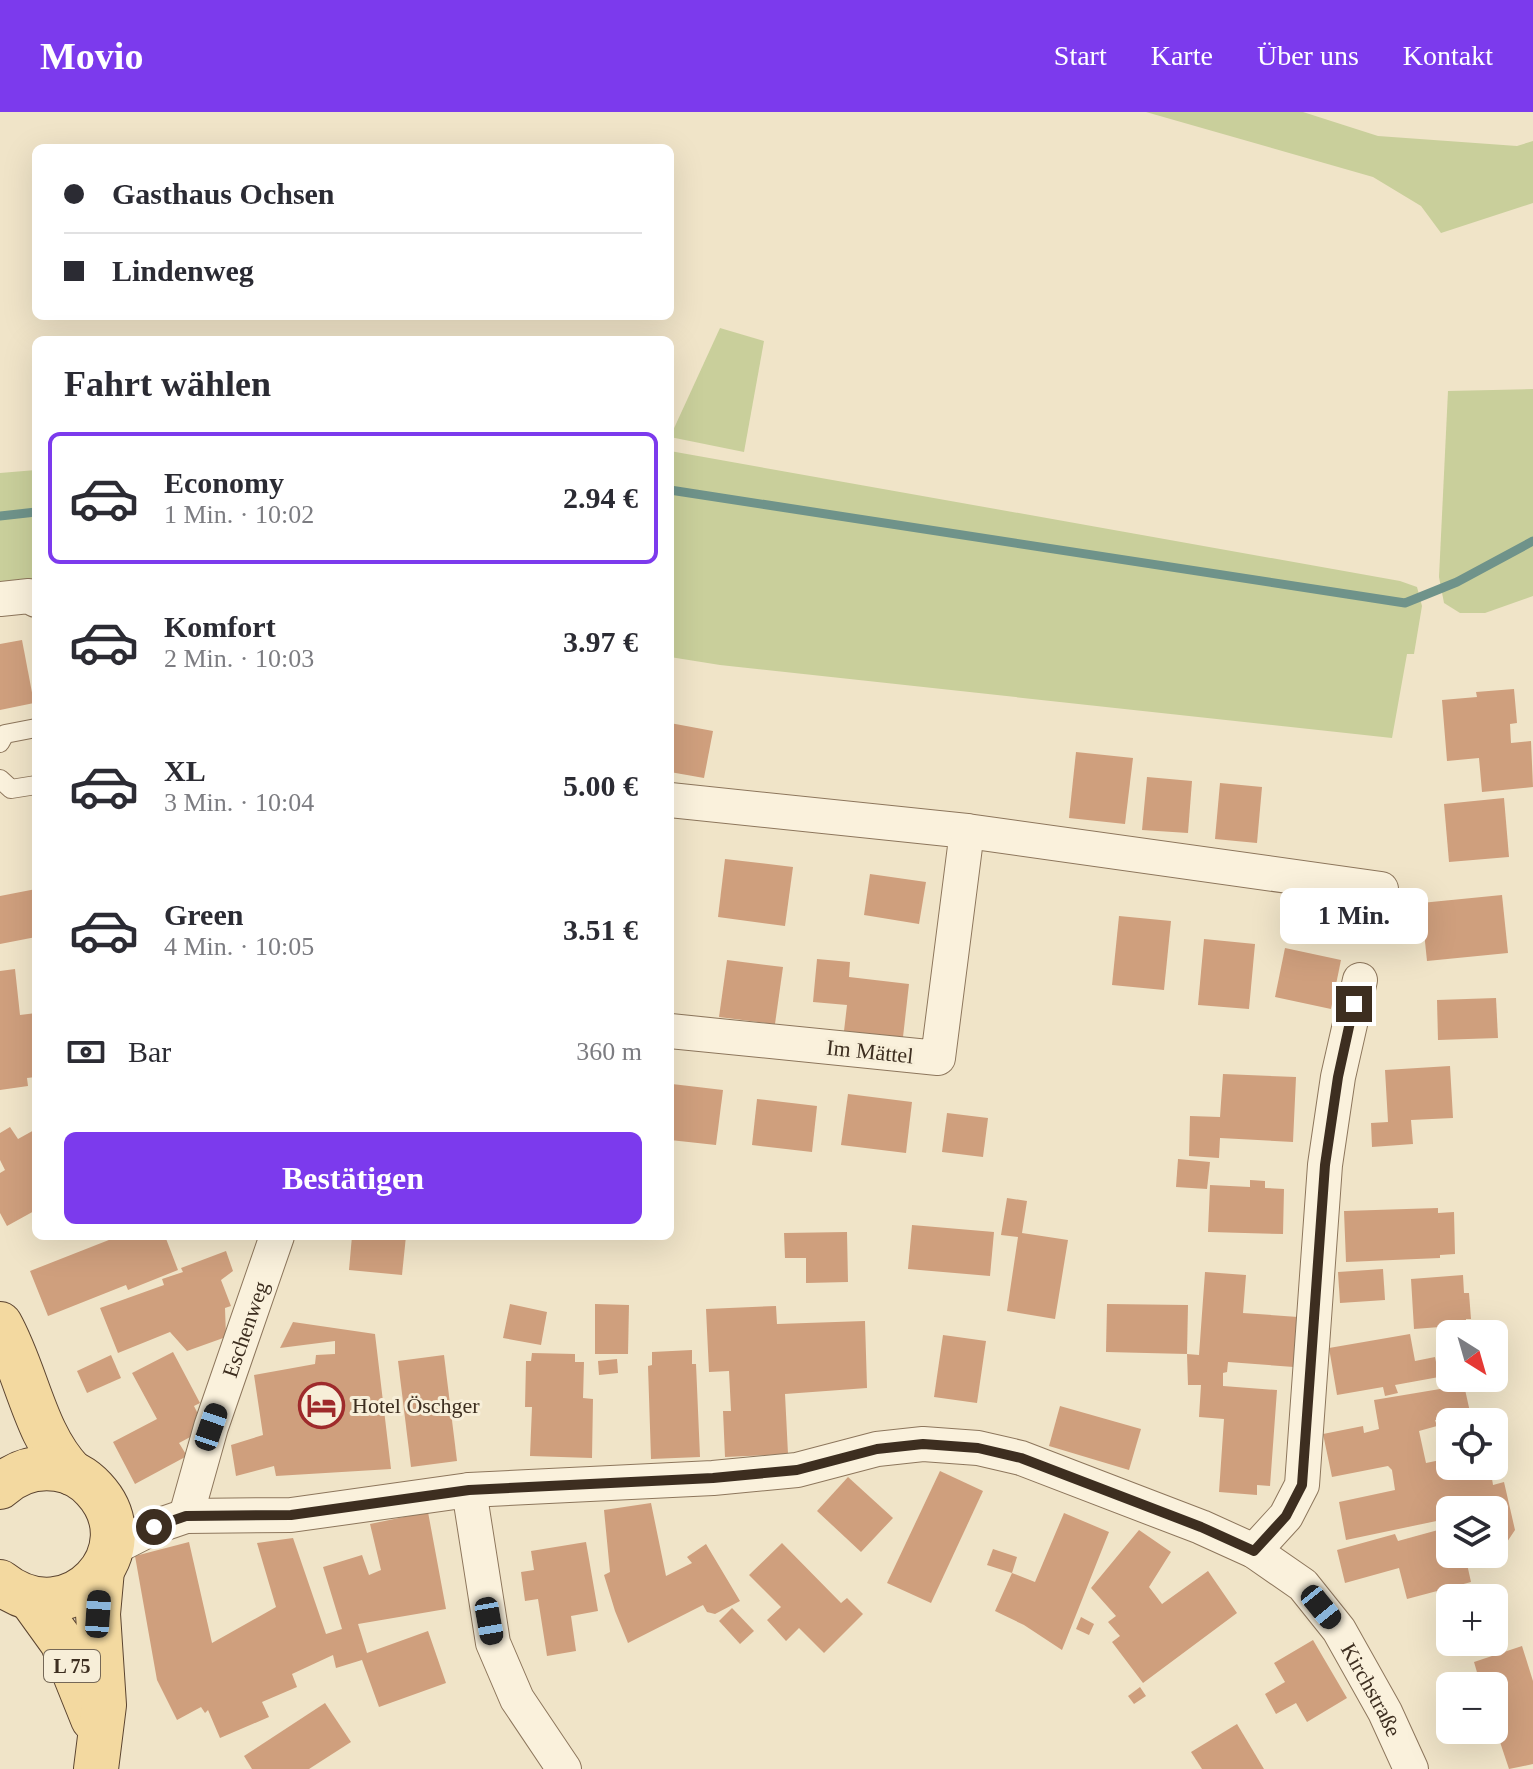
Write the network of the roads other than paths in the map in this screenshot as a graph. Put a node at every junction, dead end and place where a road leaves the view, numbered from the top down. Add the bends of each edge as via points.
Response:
1 (32, 598) edge
2 (0, 599) edge
3 (32, 729) edge
4 (0, 743) edge
5 (0, 779) edge
6 (32, 786) edge
7 (674, 800) edge
8 (967, 831) junction
9 (1381, 889) dead end
10 (1360, 980) dead end
11 (674, 1031) edge
12 (276, 1240) edge
13 (0, 1324) edge
14 (0, 1346) edge
15 (72, 1473) junction
16 (0, 1485) edge
17 (469, 1490) junction
18 (105, 1504) junction
19 (181, 1517) junction
20 (1254, 1551) junction
21 (106, 1560) junction
22 (16, 1591) edge
23 (98, 1754) edge
24 (564, 1769) edge
25 (1411, 1769) edge

1 - 2 street
3 - 4 lane via 5,734
5 - 6 lane via 11,789
7 - 8 street
8 - 9 street
8 - 11 street, Im Mättel via 938,1058
10 - 20 street via 1325,1165 1302,1485 1286,1516
12 - 19 street, Eschenweg
13 - 15 main road via 50,1444
14 - 16 main road via 13,1438
15 - 16 main road via 38,1468
15 - 18 main road
17 - 19 street, Kirchstraße via 291,1515
17 - 20 street, Kirchstraße via 797,1470 877,1449 923,1444 978,1448 1021,1458
17 - 24 street via 493,1643 517,1699
18 - 19 street, Kirchstraße
18 - 21 main road, L 75 via 112,1526
19 - 21 street, Kirchstraße
20 - 25 street, Kirchstraße via 1303,1585 1339,1630
21 - 22 main road, L 75 via 76,1593 54,1600
21 - 23 main road, L 75 via 98,1614 104,1705
22 - 23 main road, L 75 via 62,1642

